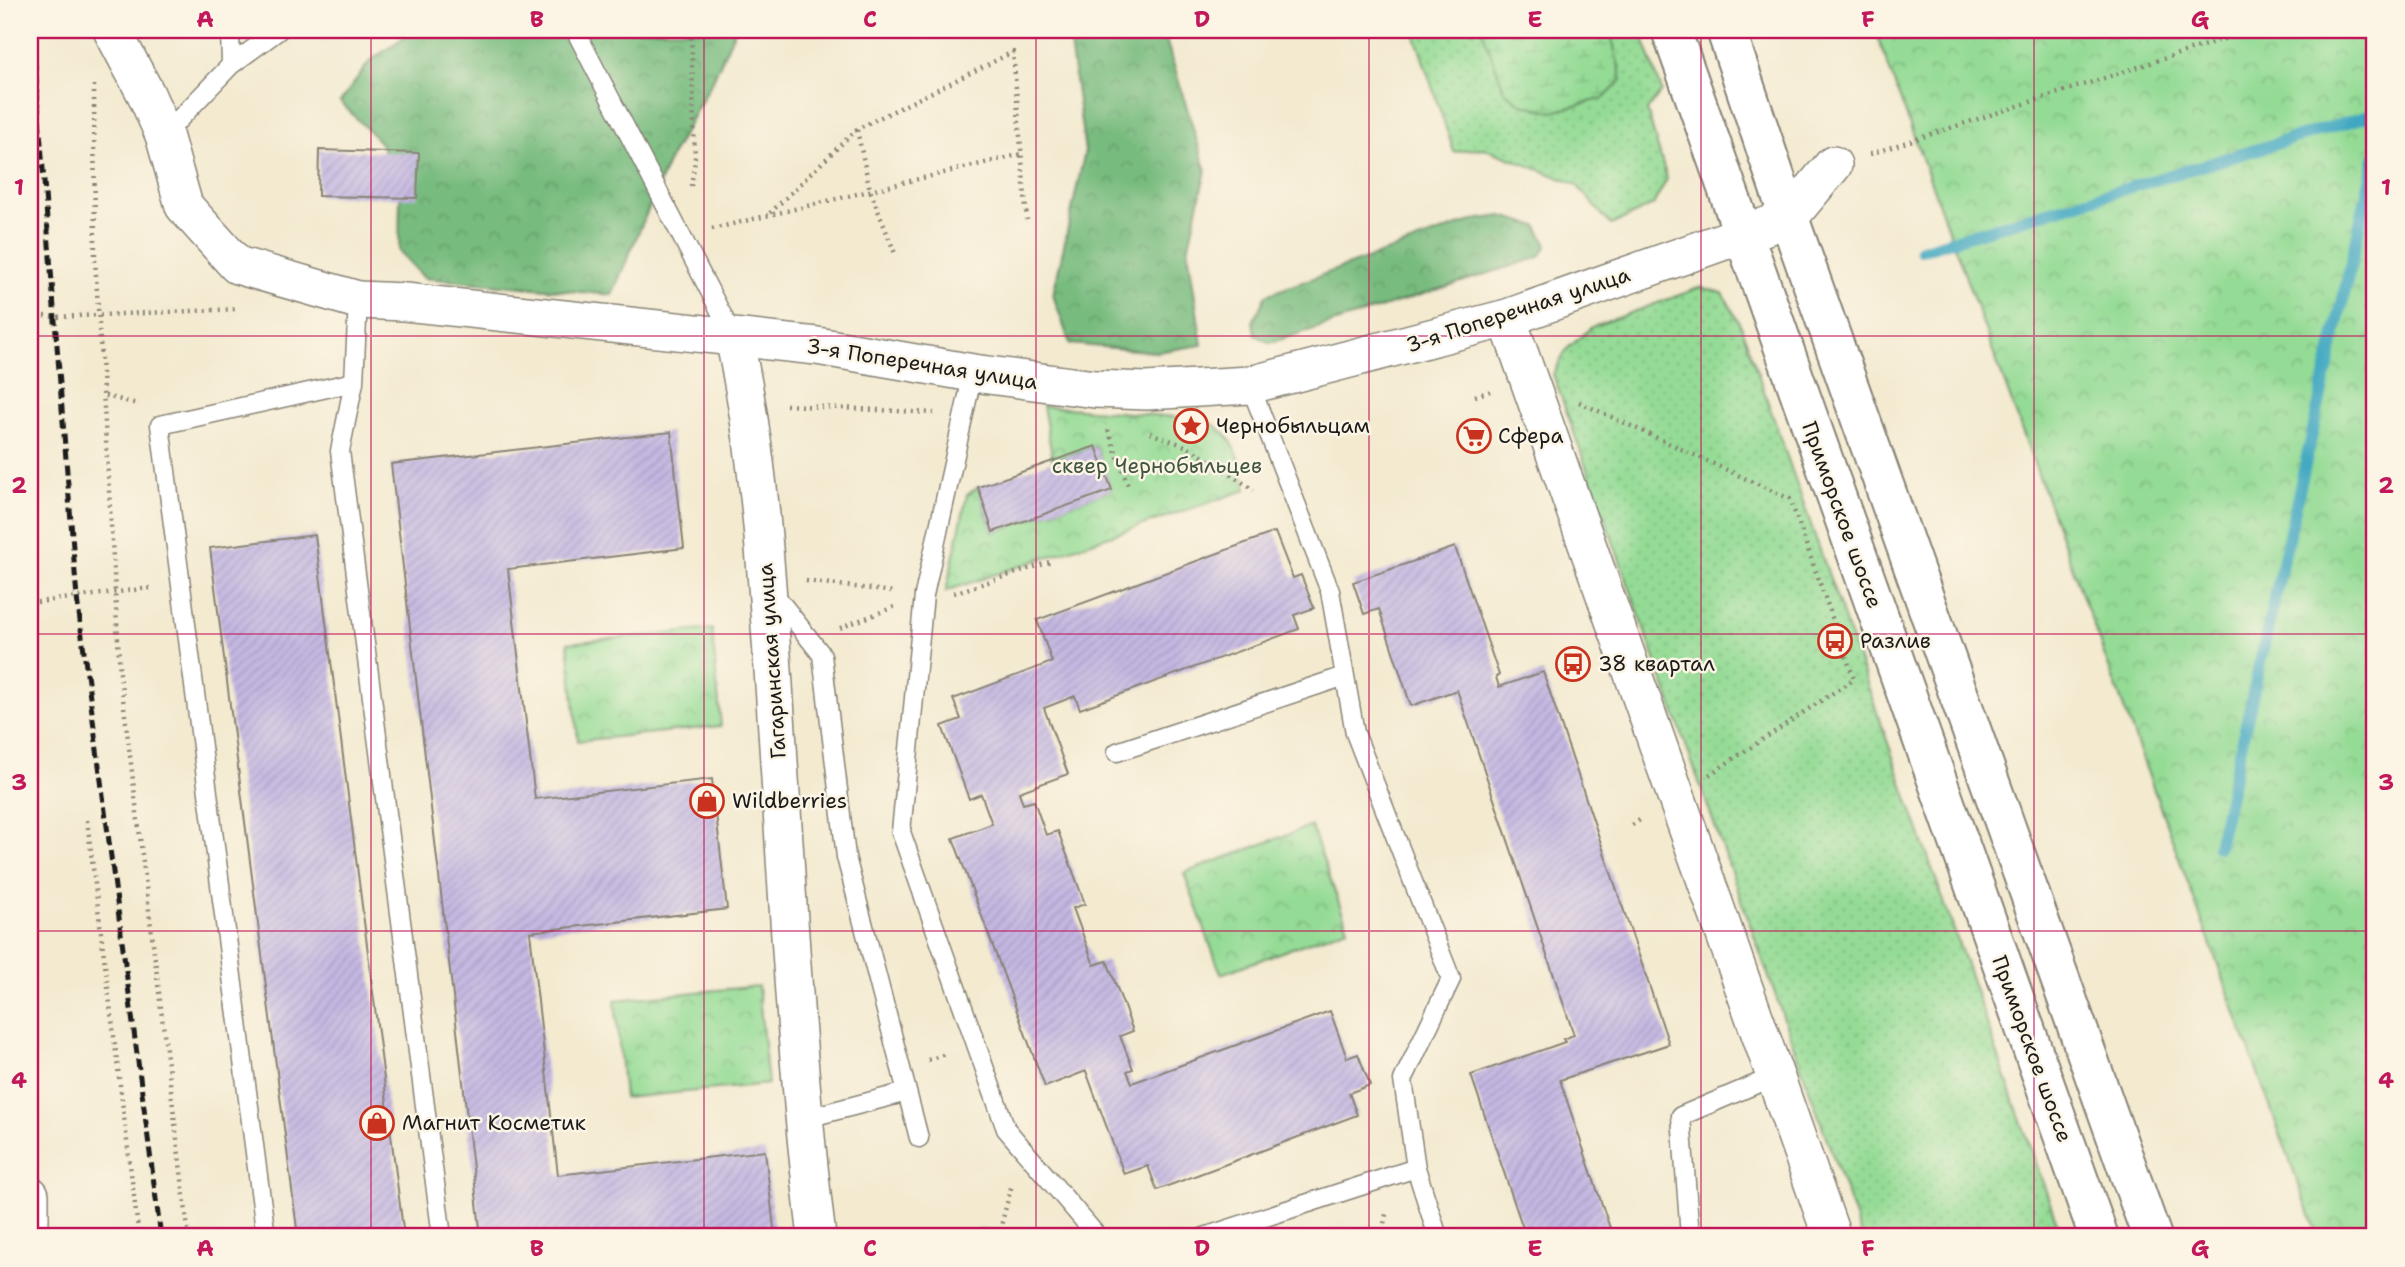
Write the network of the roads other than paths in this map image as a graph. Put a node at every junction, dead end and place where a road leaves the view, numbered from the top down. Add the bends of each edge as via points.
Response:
1 (112, 30) edge
2 (230, 30) edge
3 (279, 30) edge
4 (575, 30) edge
5 (1671, 30) edge
6 (1726, 30) edge
7 (230, 65) junction
8 (163, 135) junction
9 (1833, 165) road end
10 (1789, 218) junction
11 (1743, 235) junction
12 (358, 300) junction
13 (1507, 318) junction
14 (734, 338) junction
15 (973, 373) junction
16 (354, 382) junction
17 (1250, 385) junction
18 (767, 581) junction
19 (1345, 676) junction
20 (1116, 752) dead end
21 (1775, 1076) junction
22 (907, 1092) junction
23 (803, 1119) junction
24 (919, 1138) dead end
25 (1416, 1168) junction
26 (30, 1195) edge
27 (30, 1237) edge
28 (266, 1237) edge
29 (442, 1237) edge
30 (817, 1237) edge
31 (1098, 1237) edge
32 (1205, 1237) edge
33 (1438, 1237) edge
34 (1690, 1237) edge
35 (1832, 1237) edge
36 (2099, 1237) edge
37 (2152, 1237) edge

1 - 8 street, 3-я Поперечная улица
2 - 7 lane
3 - 7 lane
4 - 14 lane
5 - 11 highway, Приморское шоссе
6 - 10 highway
7 - 8 lane
8 - 12 street, 3-я Поперечная улица via 184,206 237,265
9 - 10 street
10 - 11 street, 3-я Поперечная улица
10 - 37 highway
11 - 13 street, 3-я Поперечная улица
11 - 36 highway, Приморское шоссе
12 - 14 street, 3-я Поперечная улица
12 - 16 lane
13 - 17 street, 3-я Поперечная улица
13 - 21 street
14 - 15 street, 3-я Поперечная улица via 817,346
14 - 18 street, Гагаринская улица via 749,404
15 - 17 street, 3-я Поперечная улица via 1095,389
15 - 31 lane via 924,595 901,832 1006,1129
16 - 28 lane via 160,425
16 - 29 lane via 340,451
17 - 19 lane via 1330,591
18 - 22 lane via 822,655 846,857
18 - 23 street, Гагаринская улица
19 - 20 lane
19 - 25 lane via 1355,733 1451,979 1403,1080
21 - 34 lane via 1681,1116
21 - 35 street
22 - 23 lane
22 - 24 lane
23 - 30 street, Гагаринская улица
25 - 32 lane
25 - 33 lane
26 - 27 street

